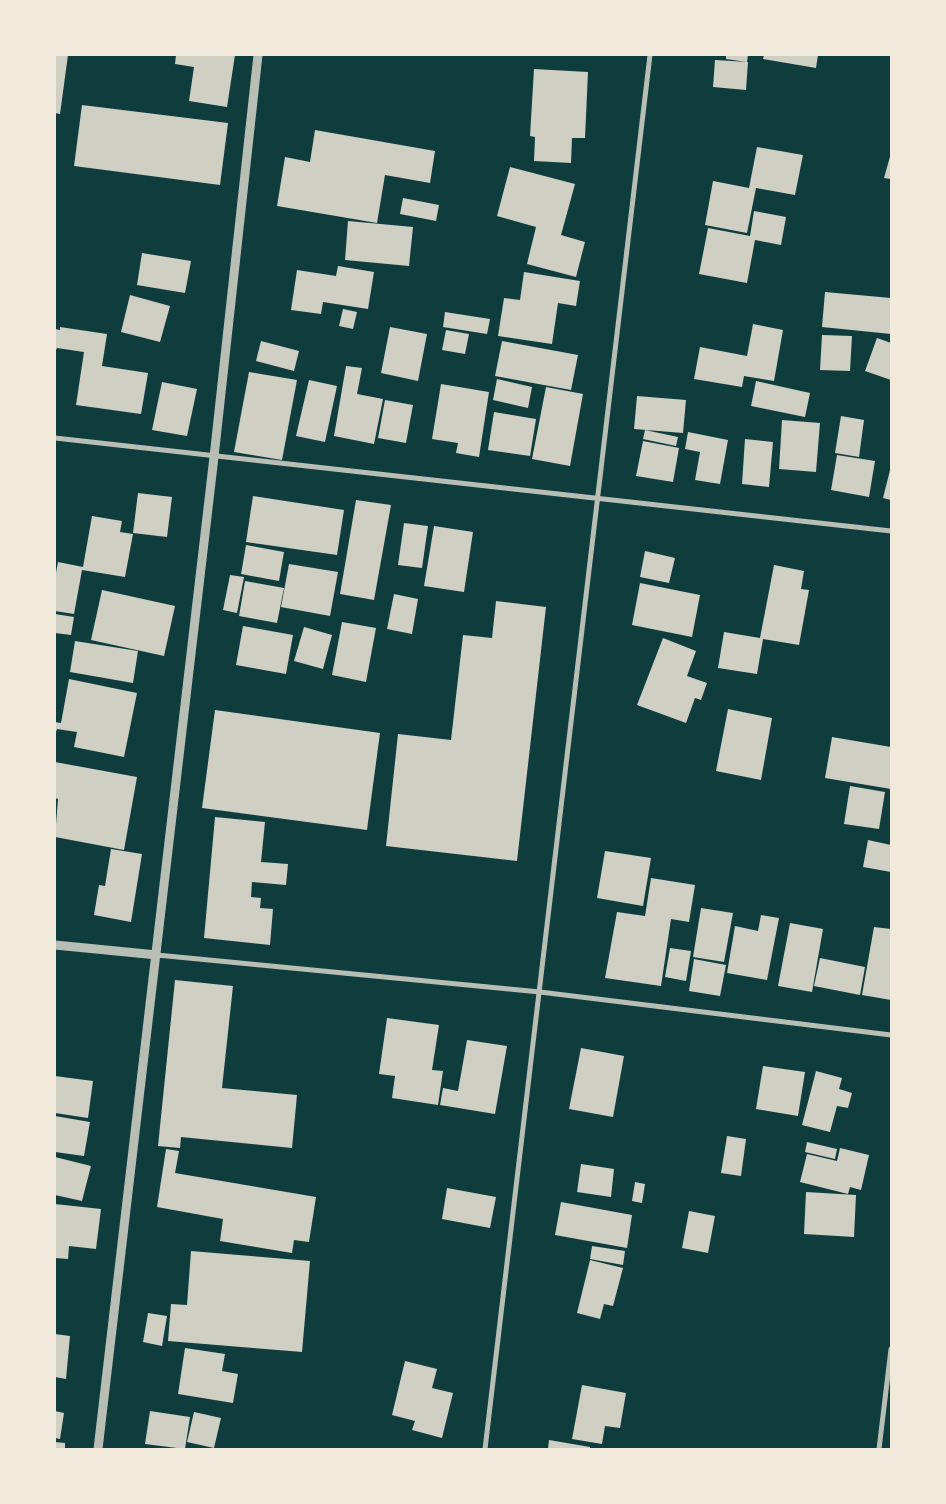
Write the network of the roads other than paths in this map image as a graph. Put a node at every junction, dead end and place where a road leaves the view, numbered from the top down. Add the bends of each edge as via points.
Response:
1 (258, 55) edge
2 (650, 55) edge
3 (55, 438) edge
4 (214, 457) junction
5 (595, 500) junction
6 (891, 531) edge
7 (55, 945) edge
8 (156, 955) junction
9 (540, 992) junction
10 (891, 1035) edge
11 (891, 1348) edge
12 (98, 1449) edge
13 (485, 1449) edge
14 (879, 1449) edge

1 - 4 street
2 - 5 street
3 - 4 street
4 - 5 street
4 - 8 street
5 - 6 street
5 - 9 street
7 - 8 street
8 - 9 street
8 - 12 street
9 - 10 street
9 - 13 street
11 - 14 street

